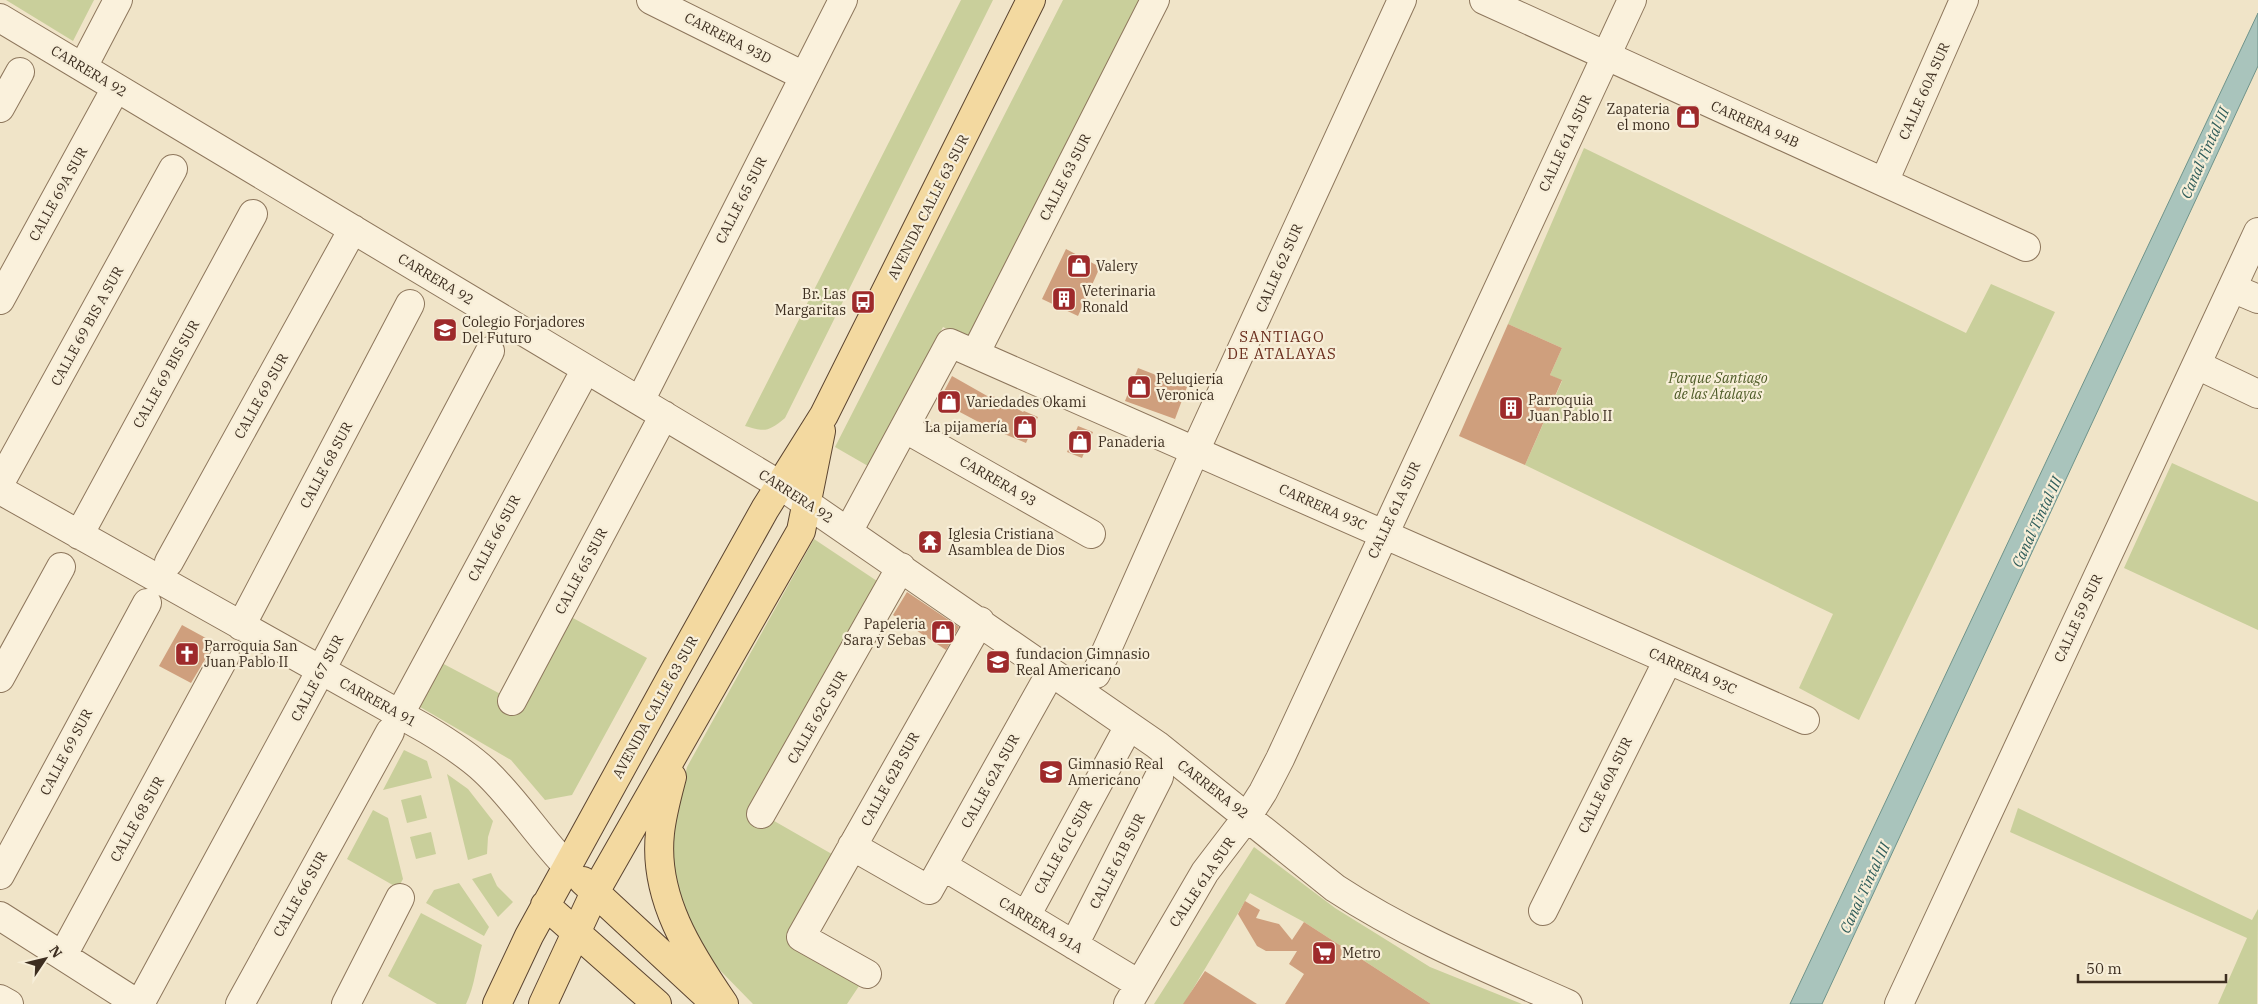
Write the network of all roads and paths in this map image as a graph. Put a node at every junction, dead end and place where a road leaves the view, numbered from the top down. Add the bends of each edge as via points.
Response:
1 (118, 0) edge
2 (651, 0) edge
3 (843, 0) edge
4 (1031, 0) edge
5 (1156, 0) edge
6 (1402, 0) edge
7 (1484, 0) edge
8 (1632, 0) edge
9 (1964, 0) edge
10 (0, 18) edge
11 (1606, 56) junction
12 (83, 68) junction
13 (20, 72) dead end
14 (804, 76) junction
15 (116, 88) junction
16 (0, 108) edge
17 (173, 169) dead end
18 (1884, 182) junction
19 (253, 214) dead end
20 (353, 229) junction
21 (2258, 232) edge
22 (2026, 247) dead end
23 (2232, 288) junction
24 (0, 300) edge
25 (2258, 300) edge
26 (410, 304) dead end
27 (490, 351) dead end
28 (975, 354) junction
29 (2196, 365) junction
30 (586, 368) junction
31 (2258, 394) edge
32 (640, 401) junction
33 (664, 415) junction
34 (824, 415) junction
35 (904, 428) junction
36 (1195, 451) junction
37 (0, 484) edge
38 (780, 485) junction
39 (0, 490) edge
40 (807, 503) junction
41 (849, 530) junction
42 (1091, 534) dead end
43 (1383, 534) junction
44 (79, 535) junction
45 (169, 562) dead end
46 (901, 566) junction
47 (61, 567) dead end
48 (147, 603) dead end
49 (980, 622) junction
50 (242, 626) junction
51 (225, 656) dead end
52 (1668, 660) junction
53 (321, 670) junction
54 (1051, 672) junction
55 (1096, 674) dead end
56 (0, 678) edge
57 (512, 701) dead end
58 (403, 708) dead end
59 (1805, 720) dead end
60 (1129, 726) junction
61 (390, 732) dead end
62 (681, 742) junction
63 (1159, 777) dead end
64 (762, 814) dead end
65 (1247, 817) junction
66 (852, 846) junction
67 (567, 866) junction
68 (943, 866) junction
69 (0, 875) edge
70 (595, 892) junction
71 (400, 898) dead end
72 (545, 905) junction
73 (1543, 910) dead end
74 (0, 916) edge
75 (1026, 916) junction
76 (576, 932) junction
77 (1074, 945) junction
78 (63, 955) junction
79 (867, 974) dead end
80 (1134, 994) edge
81 (0, 998) edge
82 (9, 1004) edge
83 (139, 1004) edge
84 (240, 1004) edge
85 (346, 1004) edge
86 (497, 1004) edge
87 (542, 1004) edge
88 (657, 1004) edge
89 (716, 1004) edge
90 (724, 1004) edge
91 (1568, 1004) edge
92 (1899, 1004) edge

1 - 12 street
2 - 14 street, CARRERA 93D
3 - 14 street, CALLE 65 SUR
4 - 34 main road, AVENIDA CALLE 63 SUR
5 - 28 street, CALLE 63 SUR
6 - 36 street, CALLE 62 SUR
7 - 11 street, CARRERA 94B
8 - 11 street, CALLE 61A SUR
9 - 18 street, CALLE 60A SUR
10 - 12 street, CARRERA 92
11 - 18 street, CARRERA 94B
11 - 43 street, CALLE 61A SUR
12 - 15 street, CARRERA 92
13 - 16 street
14 - 32 street, CALLE 65 SUR
15 - 20 street, CARRERA 92
15 - 24 street, CALLE 69A SUR
17 - 37 street, CALLE 69 BIS A SUR
18 - 22 street, CARRERA 94B
19 - 44 street, CALLE 69 BIS SUR
20 - 30 street, CARRERA 92
20 - 45 street, CALLE 69 SUR
21 - 23 street, CALLE 59 SUR
23 - 25 street
23 - 29 street, CALLE 59 SUR
26 - 50 street, CALLE 68 SUR
27 - 53 street, CALLE 67 SUR
28 - 35 street, CARRERA 93C via 950,343
28 - 36 street, CARRERA 93C
29 - 31 street
29 - 92 street, CALLE 59 SUR
30 - 32 street, CARRERA 92
30 - 58 street, CALLE 66 SUR
32 - 33 street, CARRERA 92
33 - 38 street, CARRERA 92
33 - 57 street, CALLE 65 SUR
34 - 38 main road, AVENIDA CALLE 63 SUR
34 - 40 main road, AVENIDA CALLE 63 SUR
35 - 41 street
35 - 42 street, CARRERA 93
36 - 43 street, CARRERA 93C
36 - 55 street, CALLE 62 SUR
38 - 40 street, CARRERA 92
38 - 67 main road, AVENIDA CALLE 63 SUR
39 - 44 street, CARRERA 91
40 - 41 street, CARRERA 92
40 - 62 main road, AVENIDA CALLE 63 SUR via 801,531
41 - 46 street, CARRERA 92
43 - 52 street, CARRERA 93C
43 - 65 street, CALLE 61A SUR via 1280,759
44 - 50 street, CARRERA 91
46 - 49 street, CARRERA 92
46 - 64 street, CALLE 62C SUR
47 - 56 street
48 - 69 street, CALLE 69 SUR
49 - 54 street, CARRERA 92
49 - 66 street, CALLE 62B SUR
50 - 53 street, CARRERA 91
51 - 78 street, CALLE 68 SUR
52 - 59 street, CARRERA 93C
52 - 73 street, CALLE 60A SUR
53 - 67 street, CARRERA 91 via 467,755 504,791
53 - 83 street, CALLE 67 SUR
54 - 60 street, CARRERA 92
54 - 68 street, CALLE 62A SUR
60 - 65 street, CARRERA 92
60 - 75 street, CALLE 61C SUR
61 - 84 street, CALLE 66 SUR
62 - 70 main road, AVENIDA CALLE 63 SUR
62 - 90 main road via 662,814 661,874 679,930
63 - 77 street, CALLE 61B SUR
65 - 80 street, CALLE 61A SUR via 1205,872
65 - 91 street, CARRERA 92 via 1335,888 1380,917
66 - 68 street, CALLE 62A SUR via 929,890
66 - 79 street, CALLE 62B SUR via 801,937
67 - 70 main road
67 - 72 main road, AVENIDA CALLE 63 SUR
68 - 75 street, CARRERA 91A
70 - 76 main road, AVENIDA CALLE 63 SUR
70 - 89 main road
71 - 85 street
72 - 76 main road
72 - 86 main road, AVENIDA CALLE 63 SUR
74 - 78 street
75 - 77 street, CARRERA 91A
76 - 87 main road, AVENIDA CALLE 63 SUR
76 - 88 main road
77 - 80 street, CARRERA 91A
78 - 83 street
81 - 82 street

